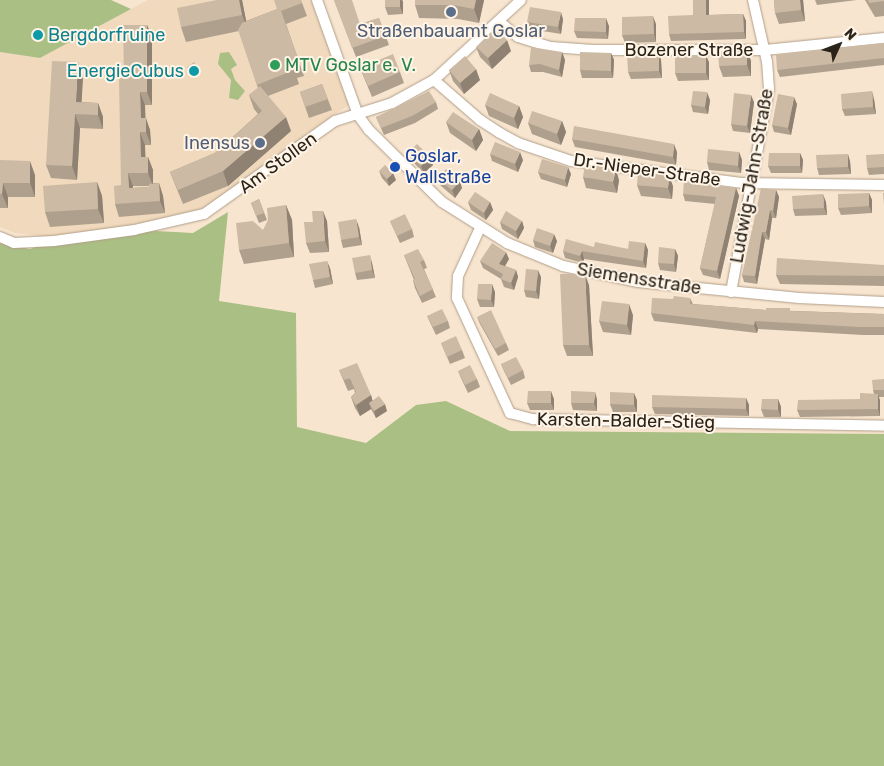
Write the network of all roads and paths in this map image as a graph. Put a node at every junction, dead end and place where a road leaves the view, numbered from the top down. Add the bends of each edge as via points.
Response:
1 (317, 0) edge
2 (522, 0) edge
3 (753, 0) edge
4 (500, 22) junction
5 (884, 38) edge
6 (764, 50) junction
7 (434, 80) junction
8 (358, 115) junction
9 (752, 184) junction
10 (884, 185) edge
11 (480, 228) junction
12 (0, 238) edge
13 (731, 292) junction
14 (884, 302) edge
15 (884, 426) edge

1 - 8 street
2 - 4 street, Am Stollen
3 - 6 street, Ludwig-Jahn-Straße
4 - 6 street, Bozener Straße via 518,36 551,46 593,50
4 - 7 street, Am Stollen
5 - 6 street, Bozener Straße
6 - 9 street, Ludwig-Jahn-Straße via 769,90
7 - 8 street, Am Stollen via 392,103
7 - 9 street, Dr.-Nieper-Straße via 480,120 518,143 546,154 571,161
8 - 11 street, Siemensstraße via 414,177
8 - 12 street, Am Stollen via 335,121 222,204 195,217 54,241 14,243
9 - 10 street, Dr.-Nieper-Straße
9 - 13 street, Ludwig-Jahn-Straße
11 - 13 street, Siemensstraße via 531,254 586,272 638,282
11 - 15 street, Karsten-Balder-Stieg via 458,276 457,298 510,413 533,419
13 - 14 street, Siemensstraße

